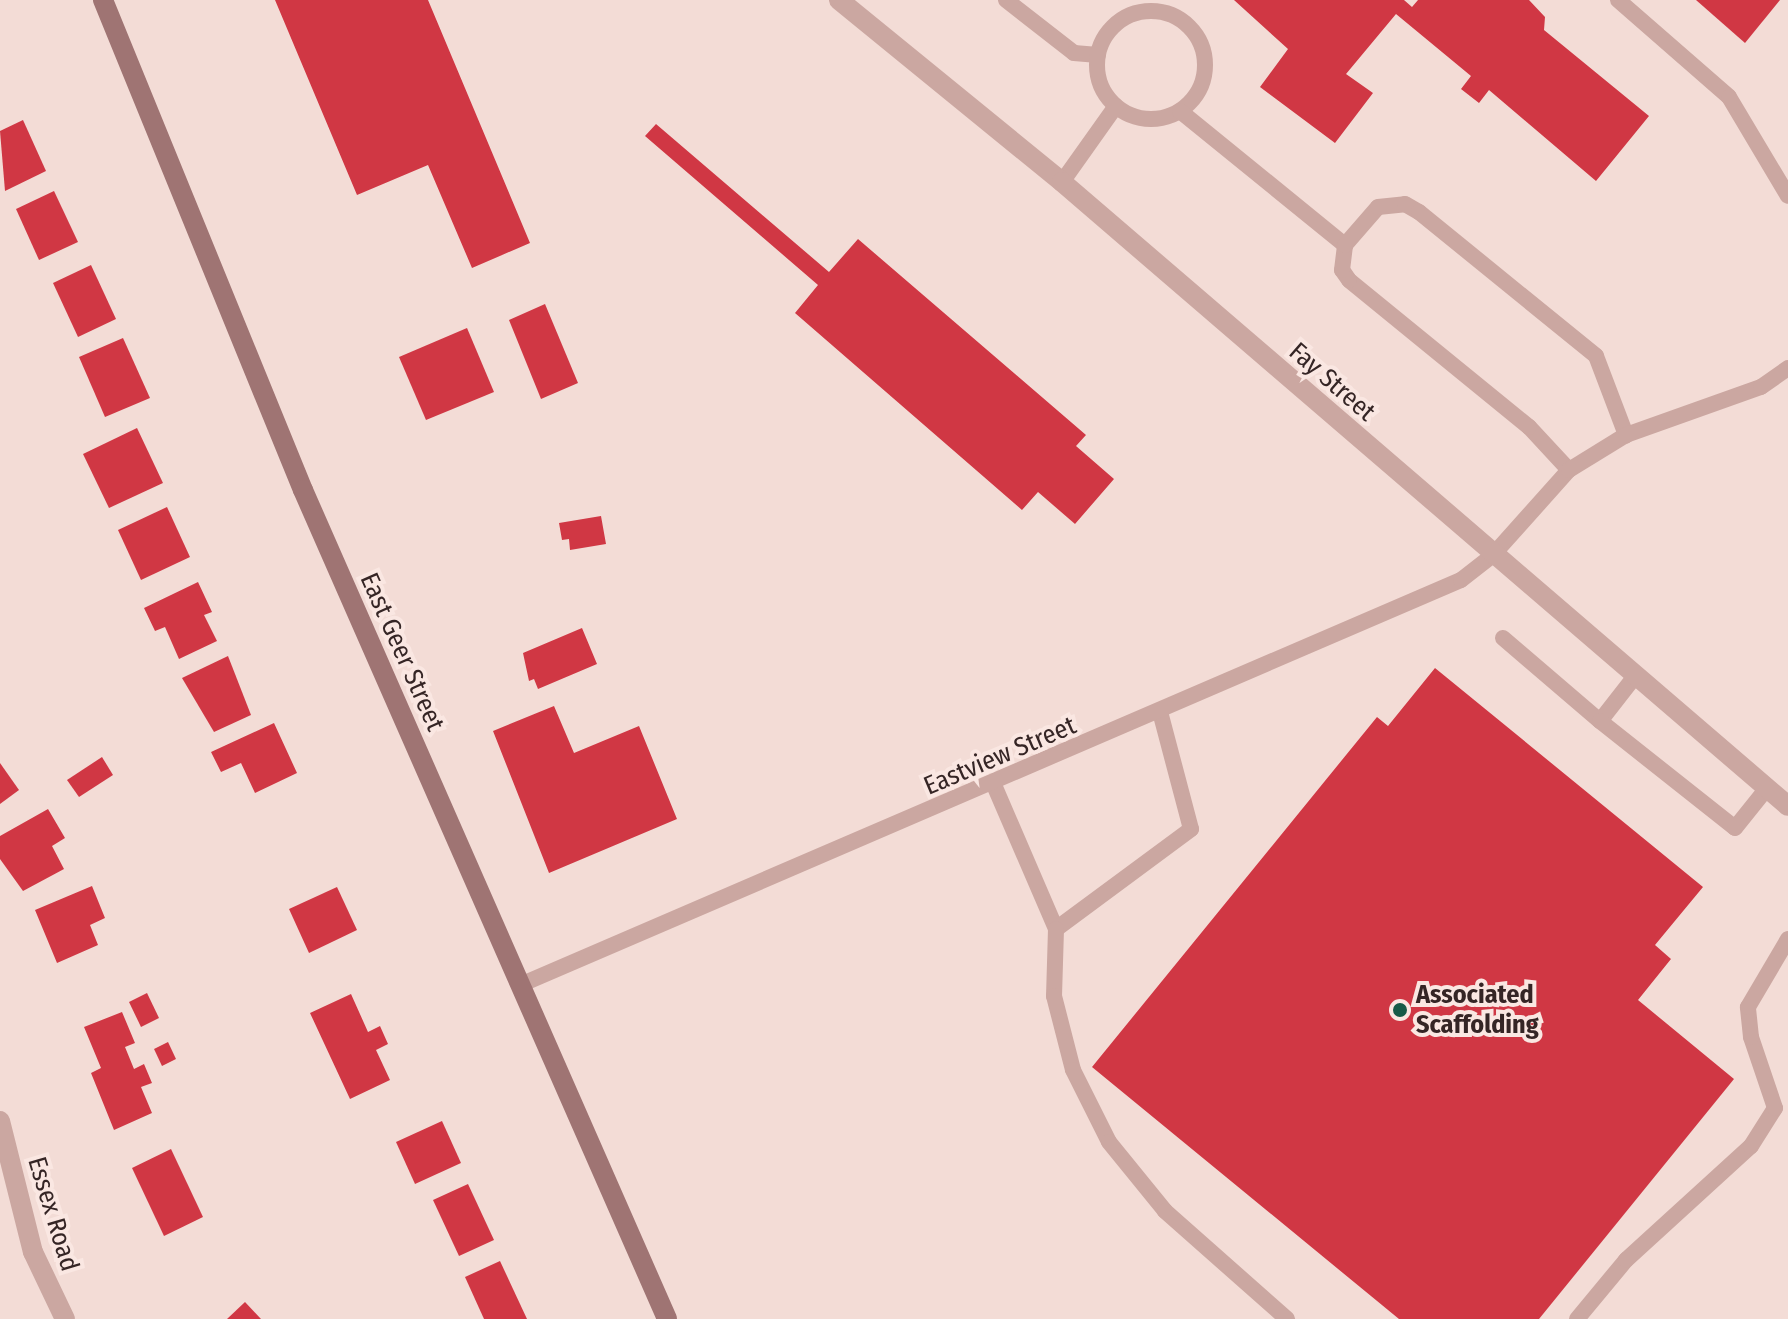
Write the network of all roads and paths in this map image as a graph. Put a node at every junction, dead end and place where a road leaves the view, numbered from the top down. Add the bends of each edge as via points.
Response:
1 (103, 0) edge
2 (839, 0) edge
3 (1006, 0) edge
4 (1618, 0) edge
5 (1145, 6) edge
6 (1098, 55) junction
7 (1116, 106) junction
8 (1180, 111) junction
9 (1062, 182) junction
10 (1788, 196) edge
11 (1345, 245) junction
12 (1788, 368) edge
13 (1626, 435) junction
14 (1569, 470) junction
15 (1492, 556) junction
16 (1503, 638) dead end
17 (1636, 675) junction
18 (1160, 712) junction
19 (1600, 721) junction
20 (994, 785) junction
21 (1767, 788) junction
22 (1788, 806) edge
23 (1056, 929) junction
24 (1788, 939) edge
25 (520, 985) junction
26 (0, 1121) edge
27 (65, 1319) edge
28 (667, 1319) edge
29 (1287, 1319) edge
30 (1577, 1319) edge

1 - 25 main road, East Geer Street via 303,490
2 - 9 street, Fay Street
3 - 6 lane via 1074,53
4 - 10 lane via 1729,97
5 - 6 lane via 1113,26
5 - 8 lane via 1173,15 1202,45 1203,81
6 - 7 lane via 1099,81
7 - 8 lane via 1154,119
7 - 9 lane
8 - 11 lane
9 - 15 street, Fay Street
11 - 13 lane via 1378,207 1405,204 1419,212 1596,356
11 - 14 lane via 1342,270 1349,280 1529,427
12 - 13 lane, Eastview Street via 1761,387
13 - 14 lane, Eastview Street
14 - 15 lane, Eastview Street
15 - 17 street, Fay Street
15 - 18 lane, Eastview Street via 1461,580
16 - 19 lane
17 - 19 lane
17 - 21 street, Fay Street
18 - 20 lane, Eastview Street
18 - 23 lane via 1191,829
19 - 21 lane via 1735,828
20 - 23 lane
20 - 25 lane, Eastview Street
21 - 22 street, Fay Street
23 - 29 lane via 1054,996 1073,1070 1109,1142 1165,1211
24 - 30 lane via 1748,1007 1751,1037 1775,1108 1751,1146 1626,1260
25 - 28 main road, East Geer Street
26 - 27 street, Essex Road via 33,1252

